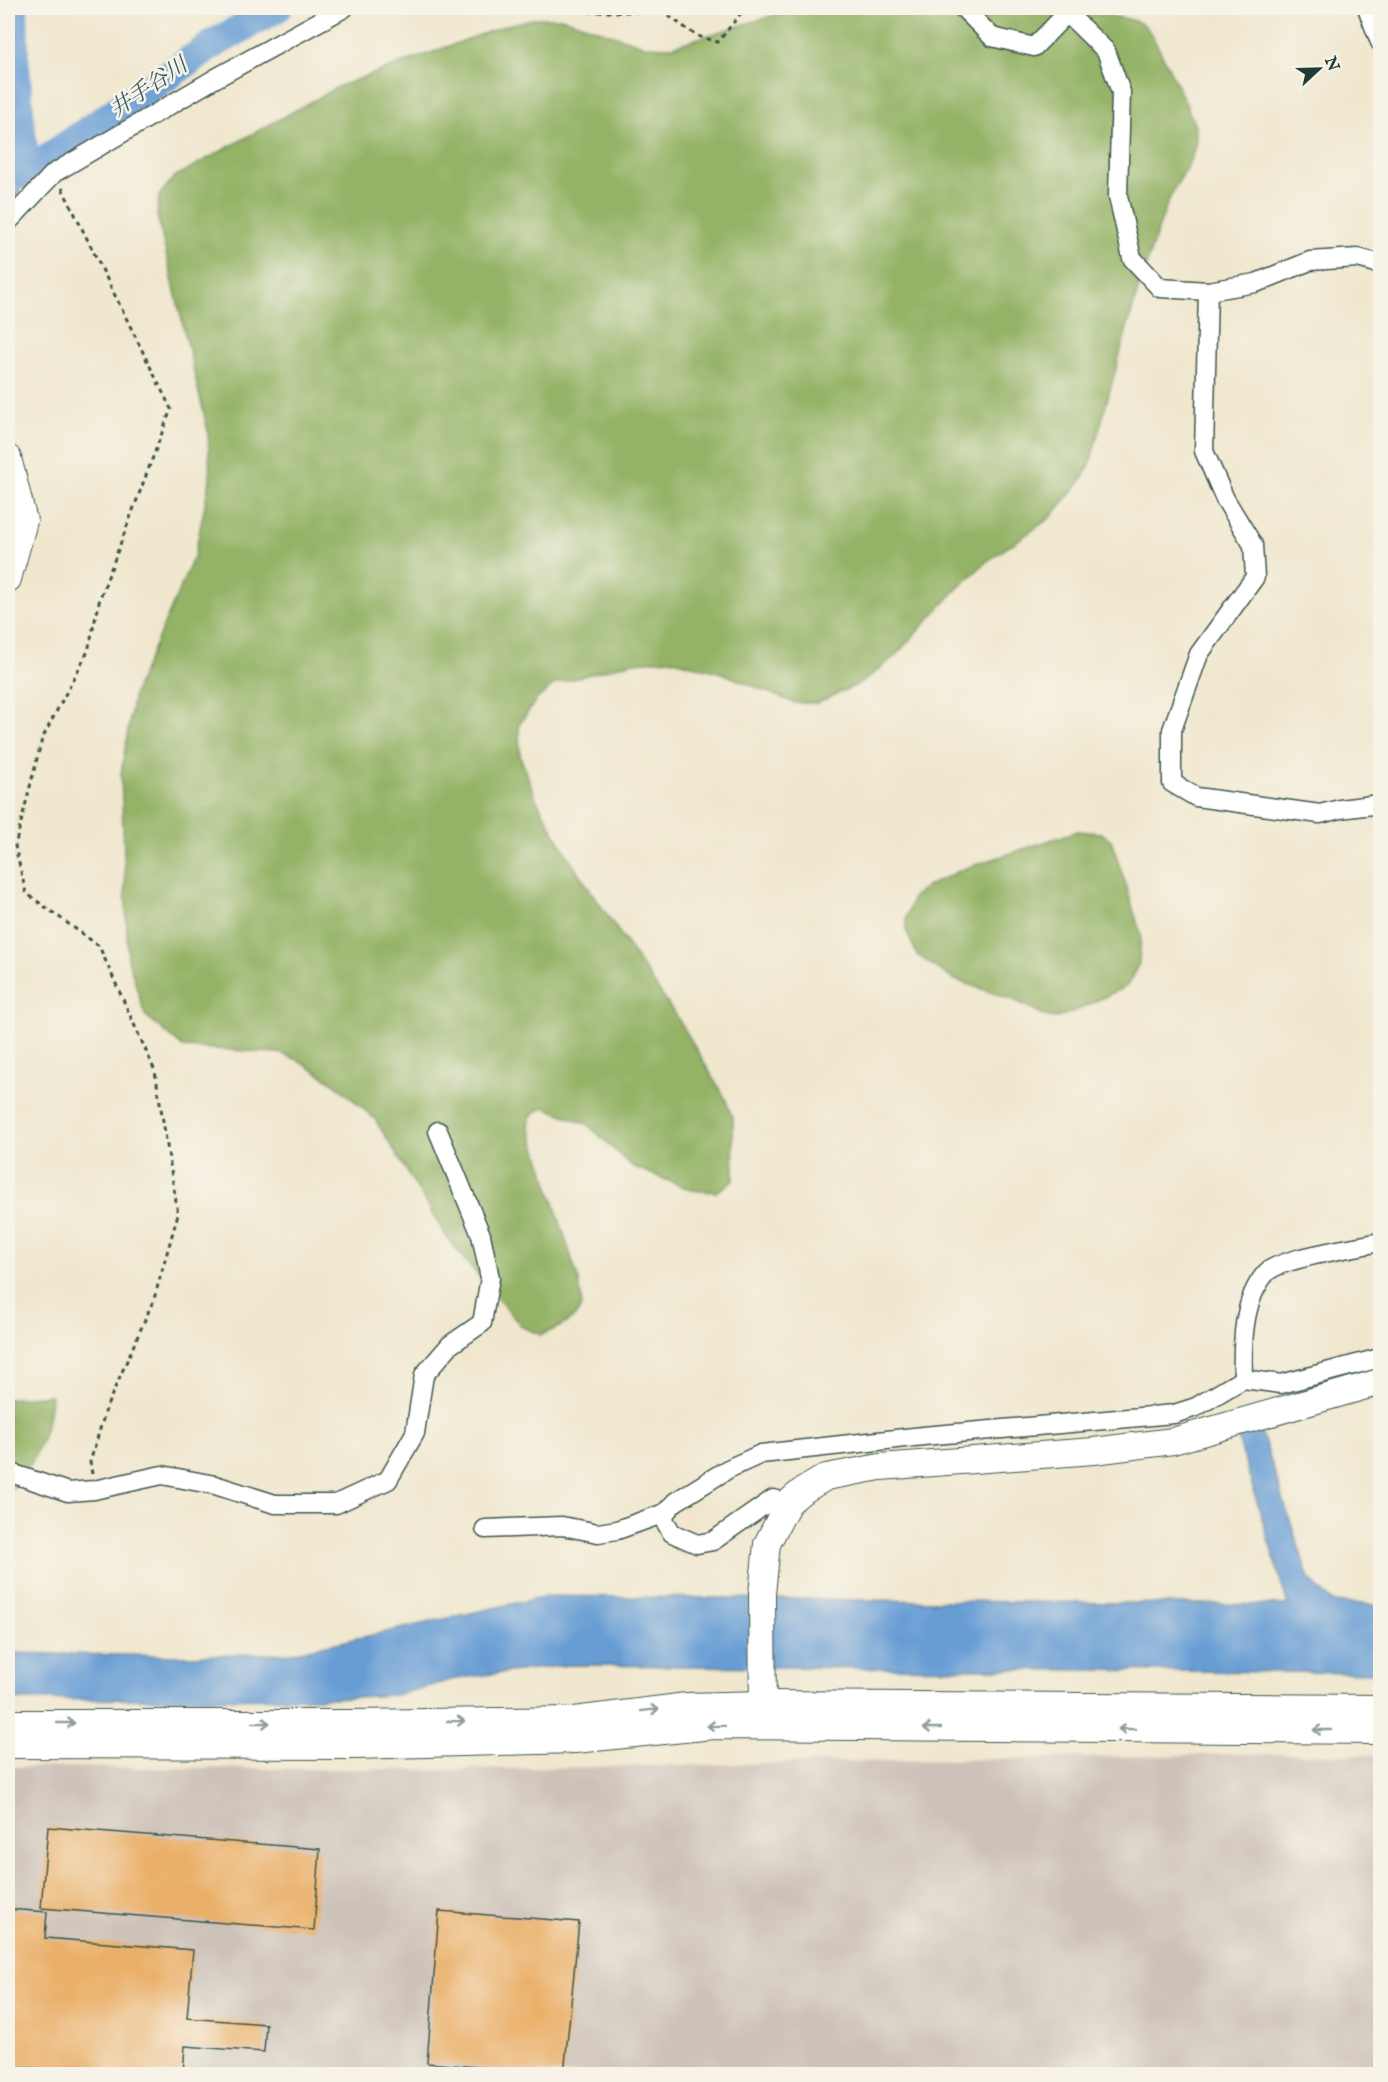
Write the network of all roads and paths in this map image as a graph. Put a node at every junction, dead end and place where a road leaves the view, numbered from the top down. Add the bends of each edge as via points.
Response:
1 (344, 8) edge
2 (571, 8) edge
3 (745, 8) edge
4 (963, 8) edge
5 (1367, 8) edge
6 (1069, 10) edge
7 (1380, 42) edge
8 (54, 173) junction
9 (8, 222) edge
10 (1380, 264) edge
11 (1208, 291) junction
12 (8, 458) edge
13 (8, 579) edge
14 (1380, 804) edge
15 (438, 1131) dead end
16 (1380, 1242) edge
17 (1380, 1358) edge
18 (1243, 1379) junction
19 (1380, 1382) edge
20 (8, 1472) edge
21 (94, 1490) junction
22 (788, 1503) junction
23 (665, 1513) junction
24 (485, 1529) dead end
25 (763, 1705) junction
26 (1380, 1708) edge
27 (8, 1723) edge
28 (1380, 1731) edge
29 (8, 1745) edge

1 - 8 street
2 - 3 path via 590,12 663,12 697,36 718,42
4 - 6 street via 992,37 1034,47
5 - 7 street
6 - 11 street via 1106,51 1121,92 1118,196 1132,258 1160,288
8 - 9 street
8 - 21 path via 171,409 100,598 88,651 42,739 15,846 26,894 99,946 155,1071 178,1214 154,1299 104,1417 90,1462
10 - 11 street via 1358,258 1310,261 1256,283
11 - 14 street via 1204,451 1225,500 1253,545 1255,577 1199,654 1172,730 1172,783 1196,797 1320,814
12 - 13 street via 24,521
15 - 21 street via 481,1235 490,1278 482,1323 450,1345 424,1375 415,1433 388,1480 336,1503 275,1504 215,1485 162,1475
16 - 18 street via 1283,1263 1267,1272 1252,1295 1246,1317
17 - 18 street via 1281,1384
18 - 23 street via 1196,1407 1174,1414 761,1454 675,1502
19 - 22 street via 1173,1441 880,1467 826,1477
20 - 21 street via 68,1492
22 - 23 street via 773,1498 713,1542 697,1544 672,1533 664,1520
22 - 25 street via 767,1544 762,1594
23 - 24 street via 598,1533 562,1526
25 - 26 street
27 -> 25 street via 562,1720 687,1706
28 -> 25 street
25 -> 29 street via 713,1726 575,1740 354,1746

